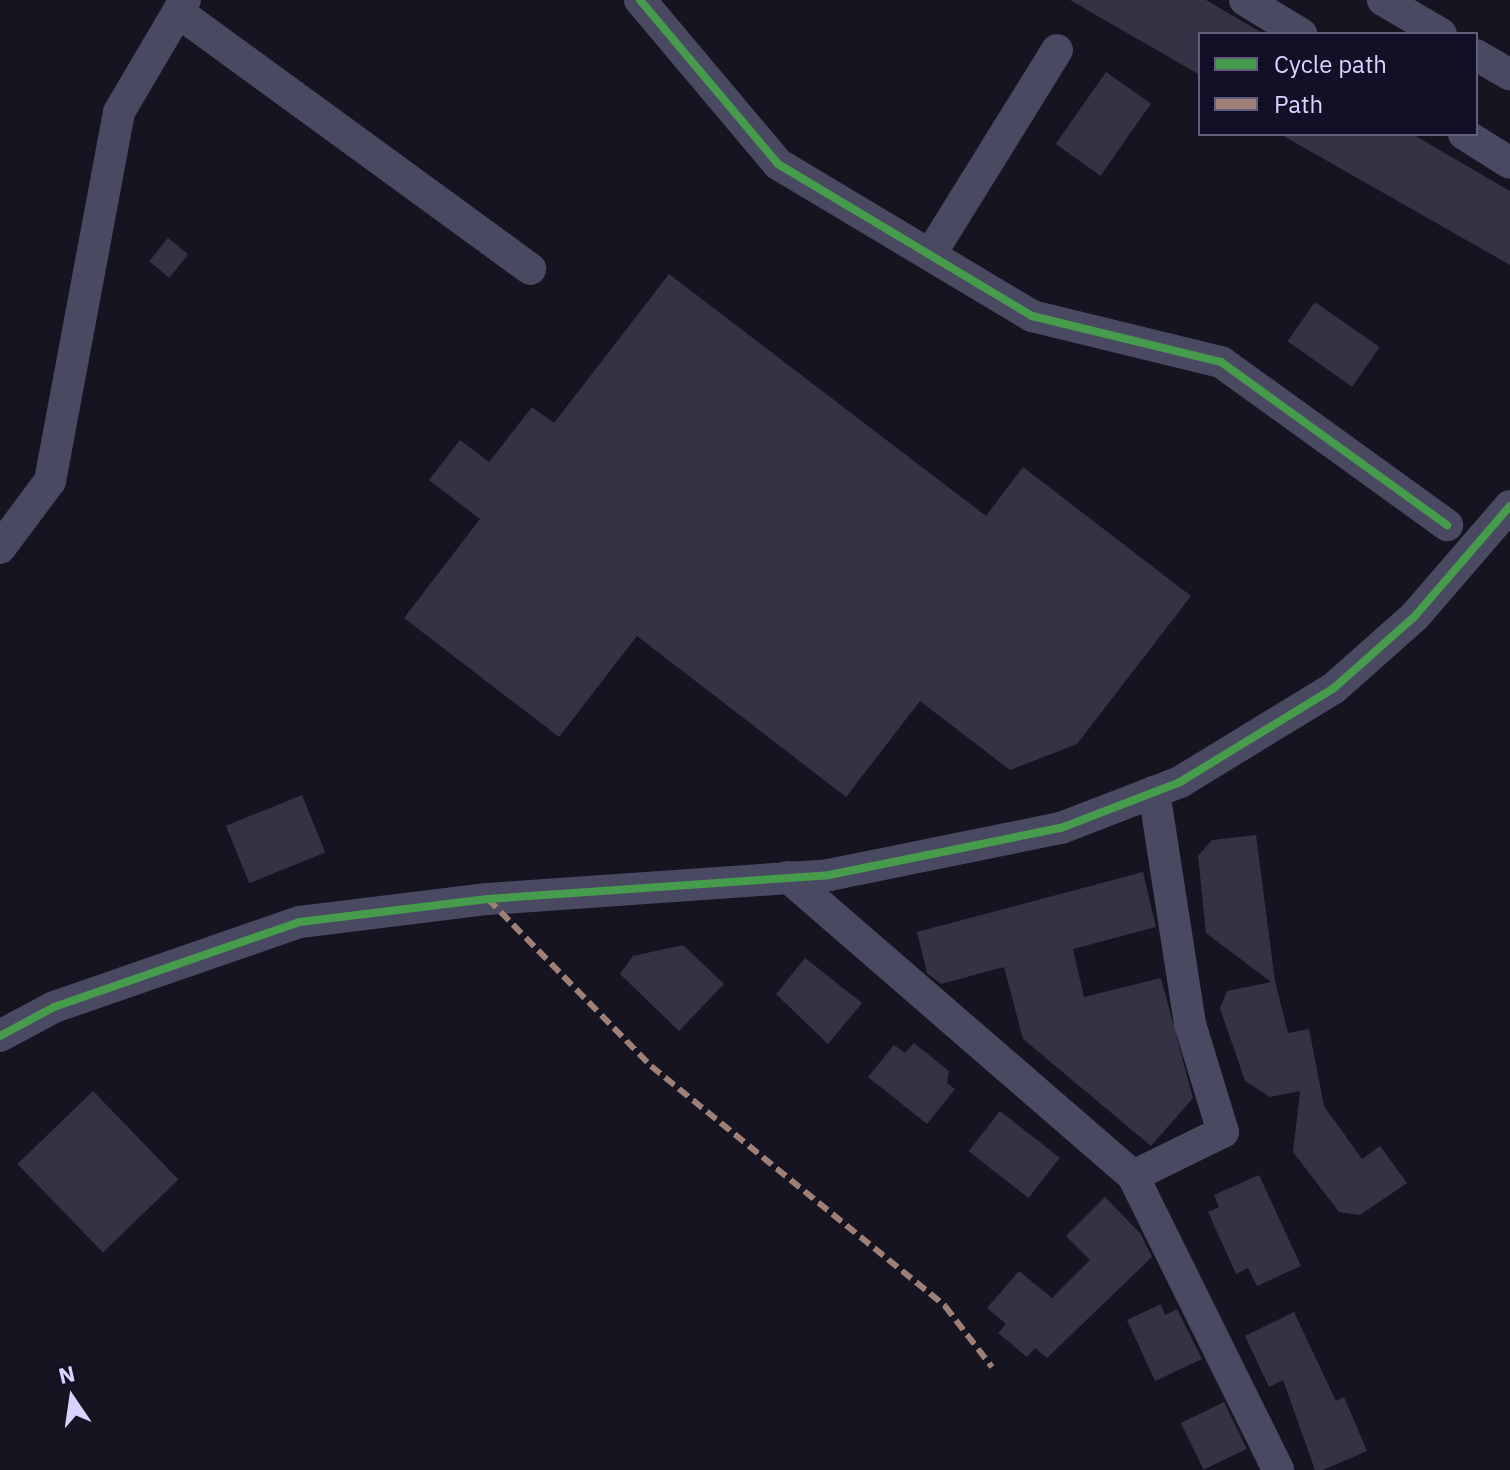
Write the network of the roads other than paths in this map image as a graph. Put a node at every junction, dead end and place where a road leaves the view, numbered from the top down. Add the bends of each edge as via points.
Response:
1 (640, 0) edge
2 (1245, 0) edge
3 (1383, 0) edge
4 (182, 6) edge
5 (1298, 32) edge
6 (1438, 32) edge
7 (1057, 50) dead end
8 (1478, 56) edge
9 (1510, 75) edge
10 (1467, 136) edge
11 (1510, 163) edge
12 (930, 255) junction
13 (530, 269) dead end
14 (1510, 506) edge
15 (1447, 525) dead end
16 (0, 548) edge
17 (1154, 792) junction
18 (788, 877) junction
19 (0, 1036) edge
20 (1133, 1176) junction
21 (1278, 1470) edge

1 - 12 street via 778,164
2 - 5 street
3 - 6 street
4 - 13 street
4 - 16 street via 119,112 50,481
7 - 12 street
8 - 9 street
10 - 11 street
12 - 15 street via 1032,316 1221,362
14 - 17 street via 1415,616 1334,688
17 - 18 street via 1061,828 969,851
17 - 20 street via 1190,1024 1223,1132
18 - 19 street via 457,902 300,922 54,1007
18 - 20 street
20 - 21 street

